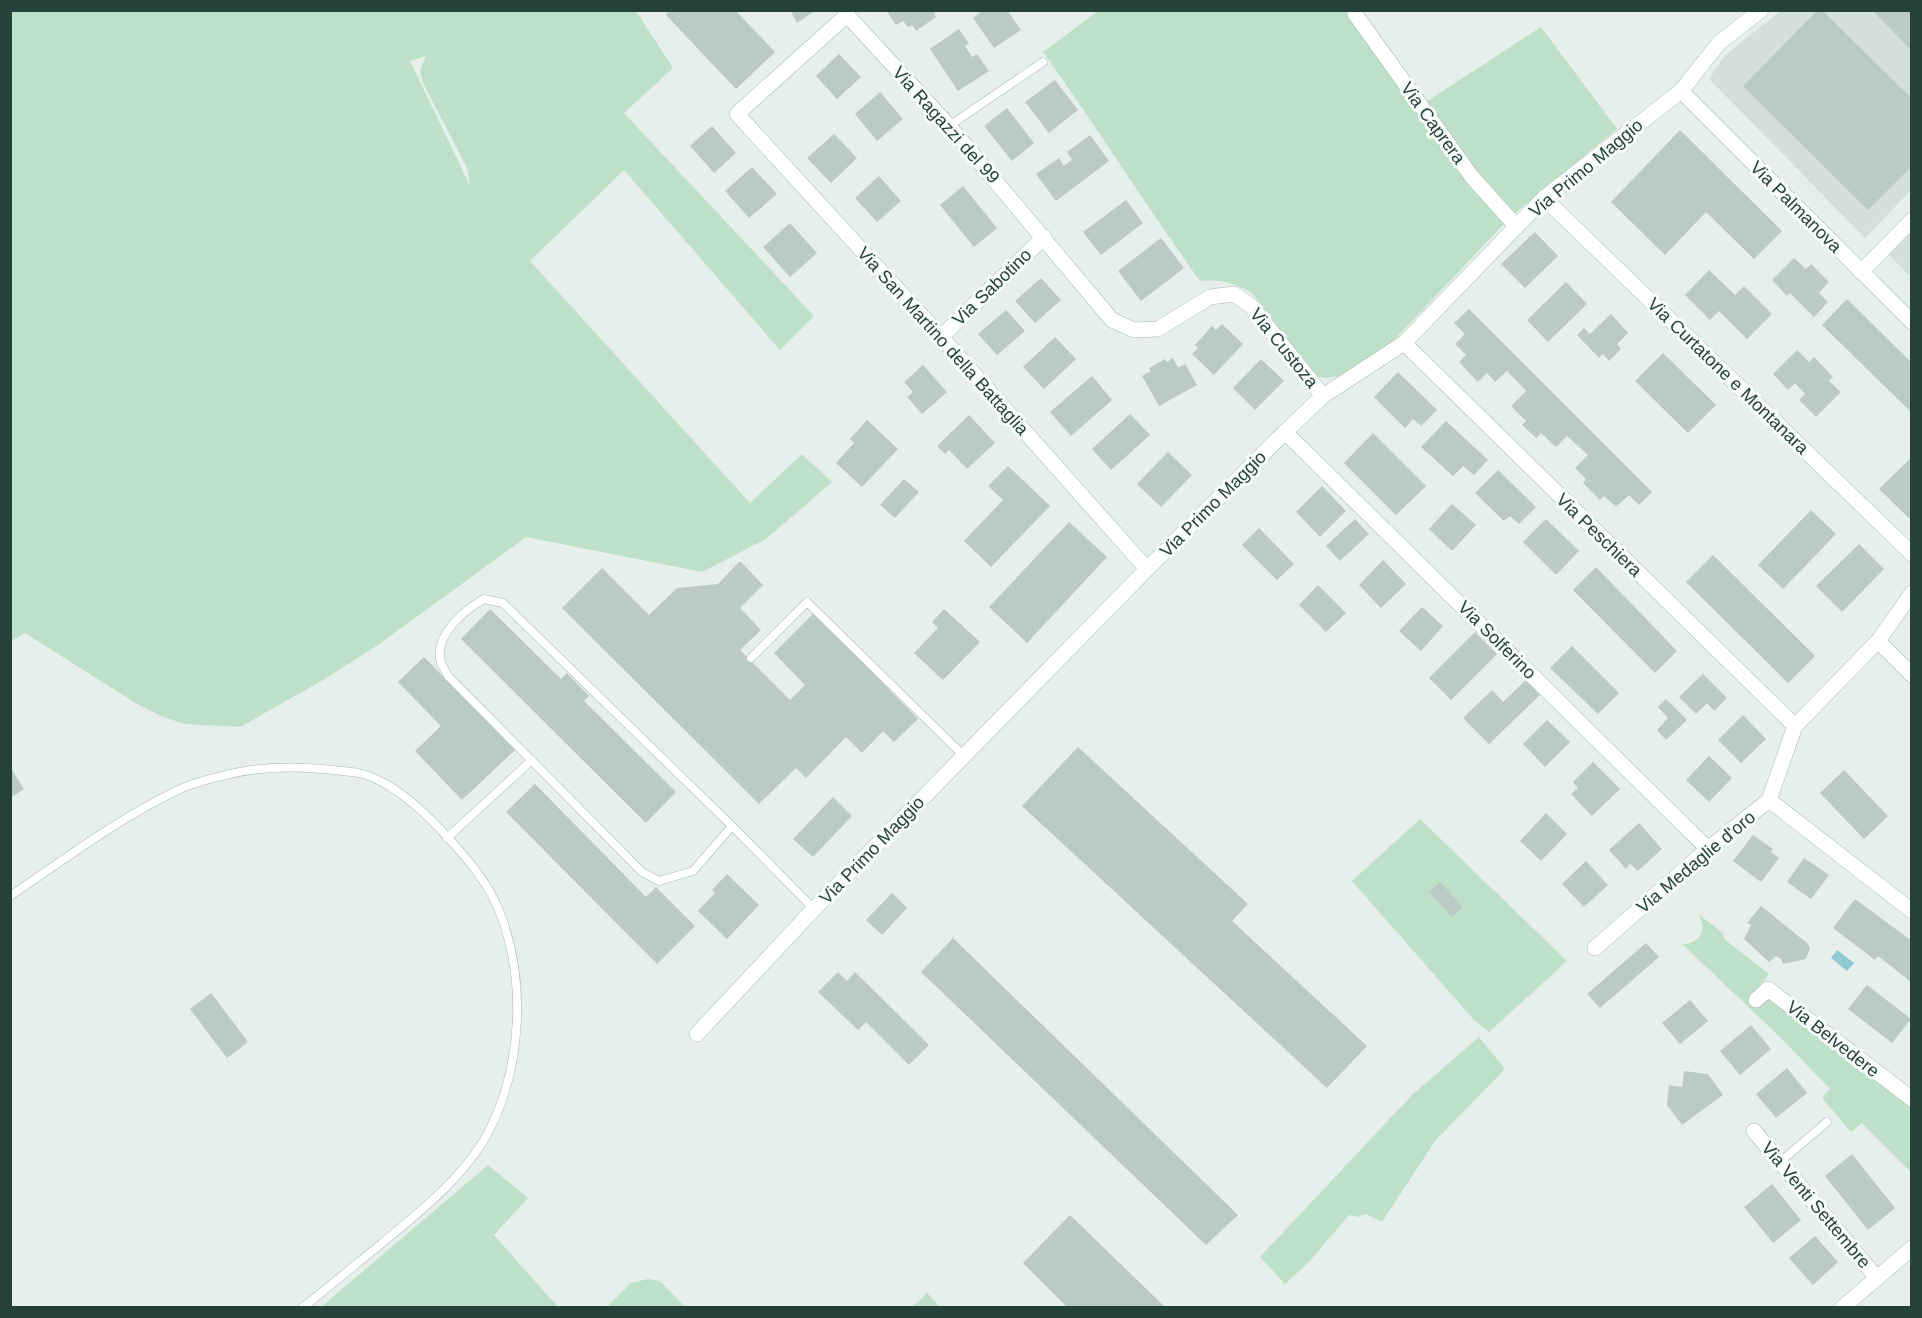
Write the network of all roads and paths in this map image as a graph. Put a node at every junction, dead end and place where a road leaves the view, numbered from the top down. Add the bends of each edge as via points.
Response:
1 (1761, 10) edge
2 (1355, 14) dead end
3 (1043, 62) dead end
4 (1681, 91) junction
5 (737, 114) joint
6 (949, 126) junction
7 (1544, 198) junction
8 (1911, 220) edge
9 (1516, 227) junction
10 (1044, 237) junction
11 (1861, 272) junction
12 (1210, 297) joint
13 (1911, 322) edge
14 (940, 337) junction
15 (1404, 343) junction
16 (1323, 396) junction
17 (1285, 432) junction
18 (1911, 554) edge
19 (1147, 569) junction
20 (1911, 593) edge
21 (1878, 641) junction
22 (751, 658) dead end
23 (1911, 675) edge
24 (1795, 726) junction
25 (964, 756) junction
26 (532, 760) junction
27 (1769, 800) junction
28 (732, 826) junction
29 (447, 838) junction
30 (1708, 849) junction
31 (10, 896) edge
32 (814, 909) junction
33 (1911, 911) edge
34 (1595, 948) dead end
35 (1756, 1000) dead end
36 (697, 1034) dead end
37 (1911, 1099) edge
38 (1827, 1122) dead end
39 (1754, 1131) dead end
40 (1780, 1162) junction
41 (1911, 1248) edge
42 (1877, 1278) junction
43 (302, 1308) edge
44 (1842, 1308) edge

1 - 4 street, Via Primo Maggio via 1719,43
2 - 9 street, Via Caprera via 1472,177
3 - 6 lane
4 - 7 street, Via Primo Maggio
4 - 11 street, Via Palmanova
5 - 6 street, Via Ragazzi del 99 via 847,15
5 - 14 street, Via San Martino della Battaglia
6 - 10 street, Via Ragazzi del 99
7 - 9 street, Via Primo Maggio
7 - 18 street, Via Curtatone e Montanara
8 - 11 street
9 - 15 street, Via Primo Maggio
10 - 12 street, Via Ragazzi del 99 via 1112,320 1134,330 1158,329
10 - 14 street, Via Sabotino
11 - 13 street, Via Palmanova
12 - 16 street, Via Custoza via 1234,294 1251,306
14 - 19 street, Via San Martino della Battaglia
15 - 16 street, Via Primo Maggio
15 - 24 street, Via Peschiera
16 - 17 street, Via Primo Maggio
17 - 19 street, Via Primo Maggio
17 - 30 street, Via Solferino
19 - 25 street, Via Primo Maggio
20 - 21 street
21 - 23 street
21 - 24 street
22 - 25 lane via 807,602
24 - 27 street
25 - 32 street, Via Primo Maggio
26 - 28 lane via 642,872 658,881 693,871
26 - 28 lane via 448,676 441,662 441,643 453,624 484,599 503,603
26 - 29 lane
27 - 30 street, Via Medaglie d'oro
27 - 33 street, Via Medaglie d'oro
28 - 32 lane
29 - 31 lane via 425,813 395,790 364,774 287,766 232,773 180,789 118,824
29 - 43 lane via 477,871 499,911 510,947 516,1025 505,1092 490,1129 434,1200
30 - 34 street, Via Medaglie d'oro
32 - 36 street, Via Primo Maggio
35 - 37 street, Via Belvedere via 1768,988
38 - 40 lane
39 - 40 street, Via Venti Settembre
40 - 42 street, Via Venti Settembre
41 - 42 street
42 - 44 street

